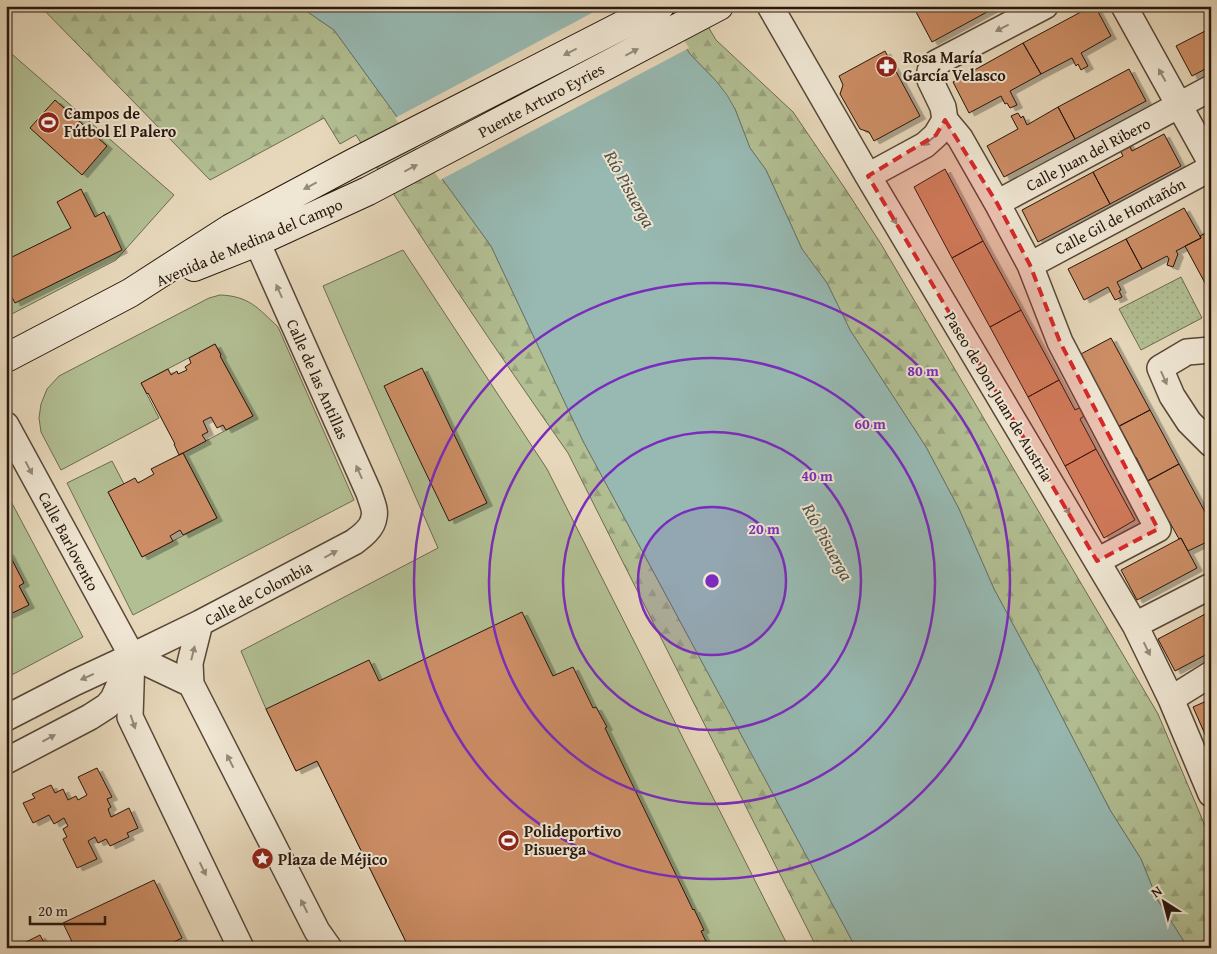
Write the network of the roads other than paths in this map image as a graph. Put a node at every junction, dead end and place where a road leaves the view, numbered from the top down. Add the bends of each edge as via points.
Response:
1 (660, 6) edge
2 (770, 6) edge
3 (1045, 6) edge
4 (1124, 6) edge
5 (716, 7) edge
6 (1211, 88) edge
7 (1179, 105) junction
8 (945, 120) junction
9 (353, 163) joint
10 (1211, 163) edge
11 (1211, 168) edge
12 (868, 176) junction
13 (368, 191) joint
14 (997, 203) junction
15 (257, 242) junction
16 (1030, 265) junction
17 (130, 293) junction
18 (1211, 350) edge
19 (6, 358) edge
20 (6, 425) edge
21 (1211, 444) edge
22 (374, 518) joint
23 (1097, 561) junction
24 (1211, 586) edge
25 (200, 623) junction
26 (1135, 625) junction
27 (132, 656) junction
28 (1211, 674) edge
29 (192, 684) junction
30 (1171, 699) junction
31 (6, 718) edge
32 (6, 761) edge
33 (1211, 794) edge
34 (241, 948) edge
35 (329, 948) edge

1 -> 9 main road, Puente Arturo Eyries
2 - 12 street, Paseo de Don Juan de Austria
3 -> 8 street via 936,63 930,71 930,80
7 -> 4 street
13 -> 5 main road, Puente Arturo Eyries
6 - 7 street, Calle Juan del Ribero
7 - 10 street
7 - 14 street, Calle Juan del Ribero
8 -> 12 street via 925,145
8 - 14 street via 960,138
9 -> 17 main road, Avenida de Medina del Campo via 231,228
11 - 16 street, Calle Gil de Hontañón
12 -> 23 street, Paseo de Don Juan de Austria
13 - 15 main road, Avenida de Medina del Campo
14 - 16 street
15 - 17 main road, Avenida de Medina del Campo
22 -> 15 street, Calle de las Antillas via 369,494
16 - 23 street via 1060,342 1158,528
17 - 19 main road, Avenida de Medina del Campo
18 -> 21 street via 1187,352 1160,368 1172,396 1189,422
20 -> 27 street, Calle Barlovento
25 -> 22 street, Calle de Colombia via 354,542 370,527
23 - 26 street, Paseo de Don Juan de Austria
24 - 26 street
25 - 27 street, Calle de Colombia
29 -> 25 street via 190,663
26 -> 30 street, Paseo de Don Juan de Austria
27 - 29 street
27 -> 31 street, Calle de Colombia
32 -> 27 street via 107,706
27 -> 34 street via 130,717
28 - 30 street
35 -> 29 street
30 - 33 street, Paseo de Don Juan de Austria

